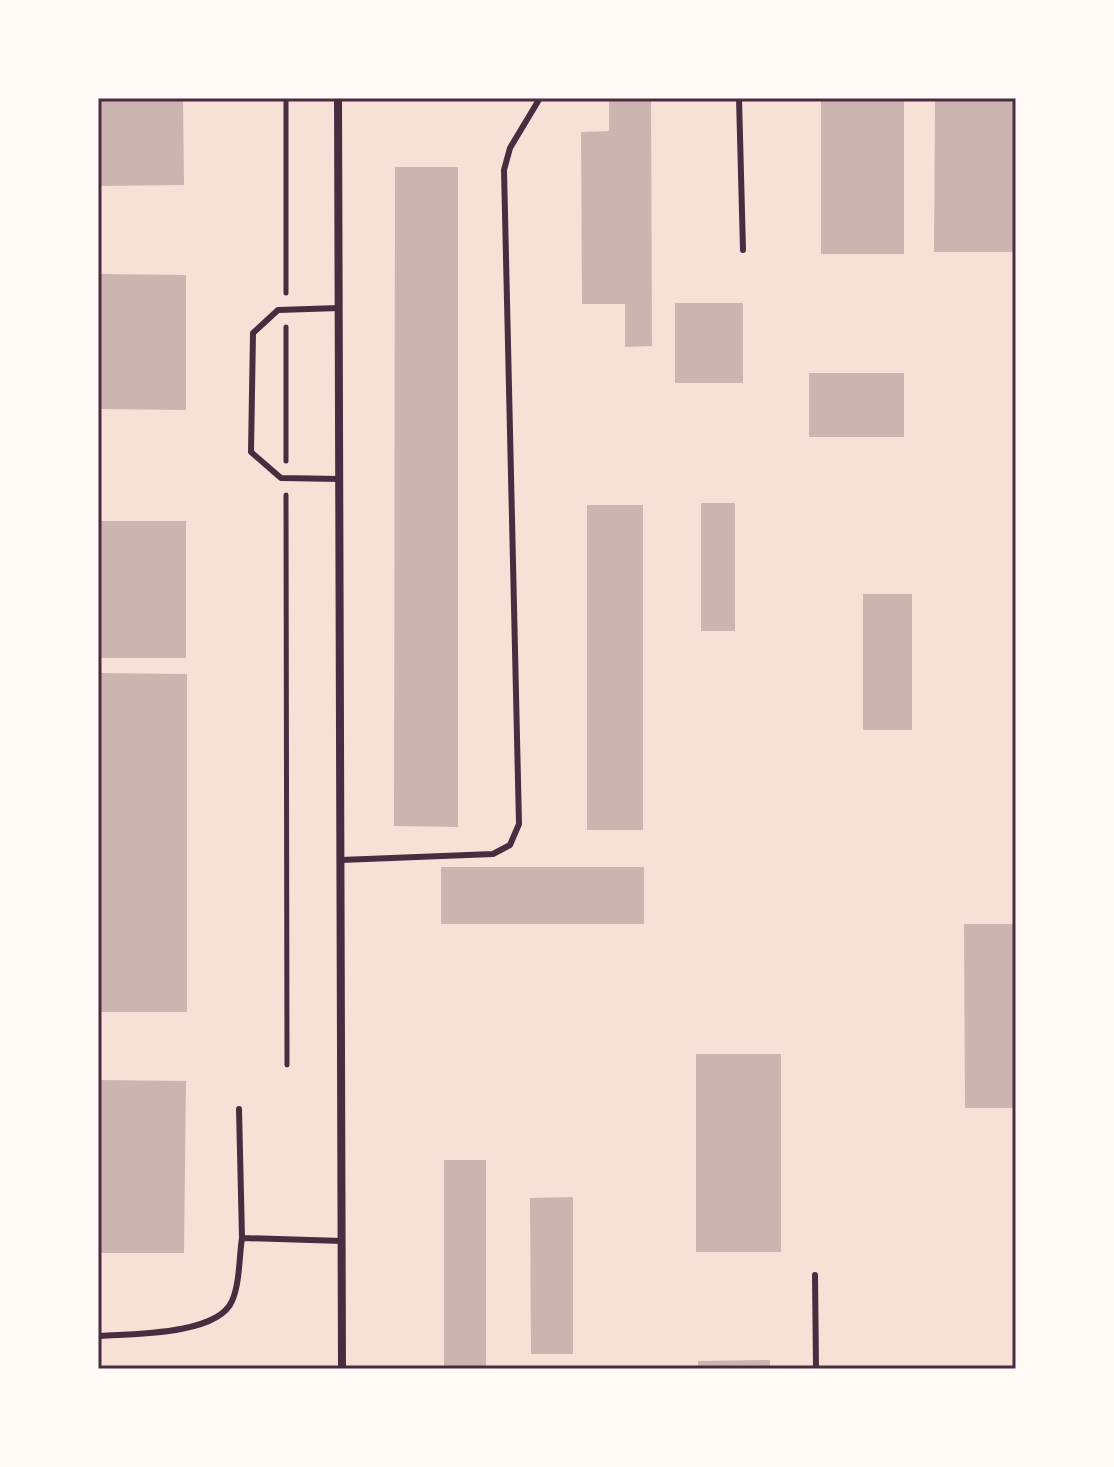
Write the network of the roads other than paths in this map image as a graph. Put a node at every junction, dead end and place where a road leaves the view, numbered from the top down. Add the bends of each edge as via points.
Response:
1 (338, 98) edge
2 (540, 98) edge
3 (739, 98) edge
4 (743, 250) dead end
5 (339, 308) junction
6 (340, 479) junction
7 (341, 860) junction
8 (239, 1109) dead end
9 (242, 1238) junction
10 (342, 1241) junction
11 (815, 1275) dead end
12 (98, 1336) edge
13 (342, 1369) edge
14 (816, 1369) edge

1 - 5 street
2 - 7 lane via 510,148 504,170 519,824 510,845 493,854
3 - 4 lane
5 - 6 street
5 - 6 lane via 278,310 253,333 251,452 286,478
6 - 7 street
7 - 10 street
8 - 9 lane
9 - 10 lane
9 - 12 lane via 232,1302 215,1321 154,1333
10 - 13 street
11 - 14 lane

